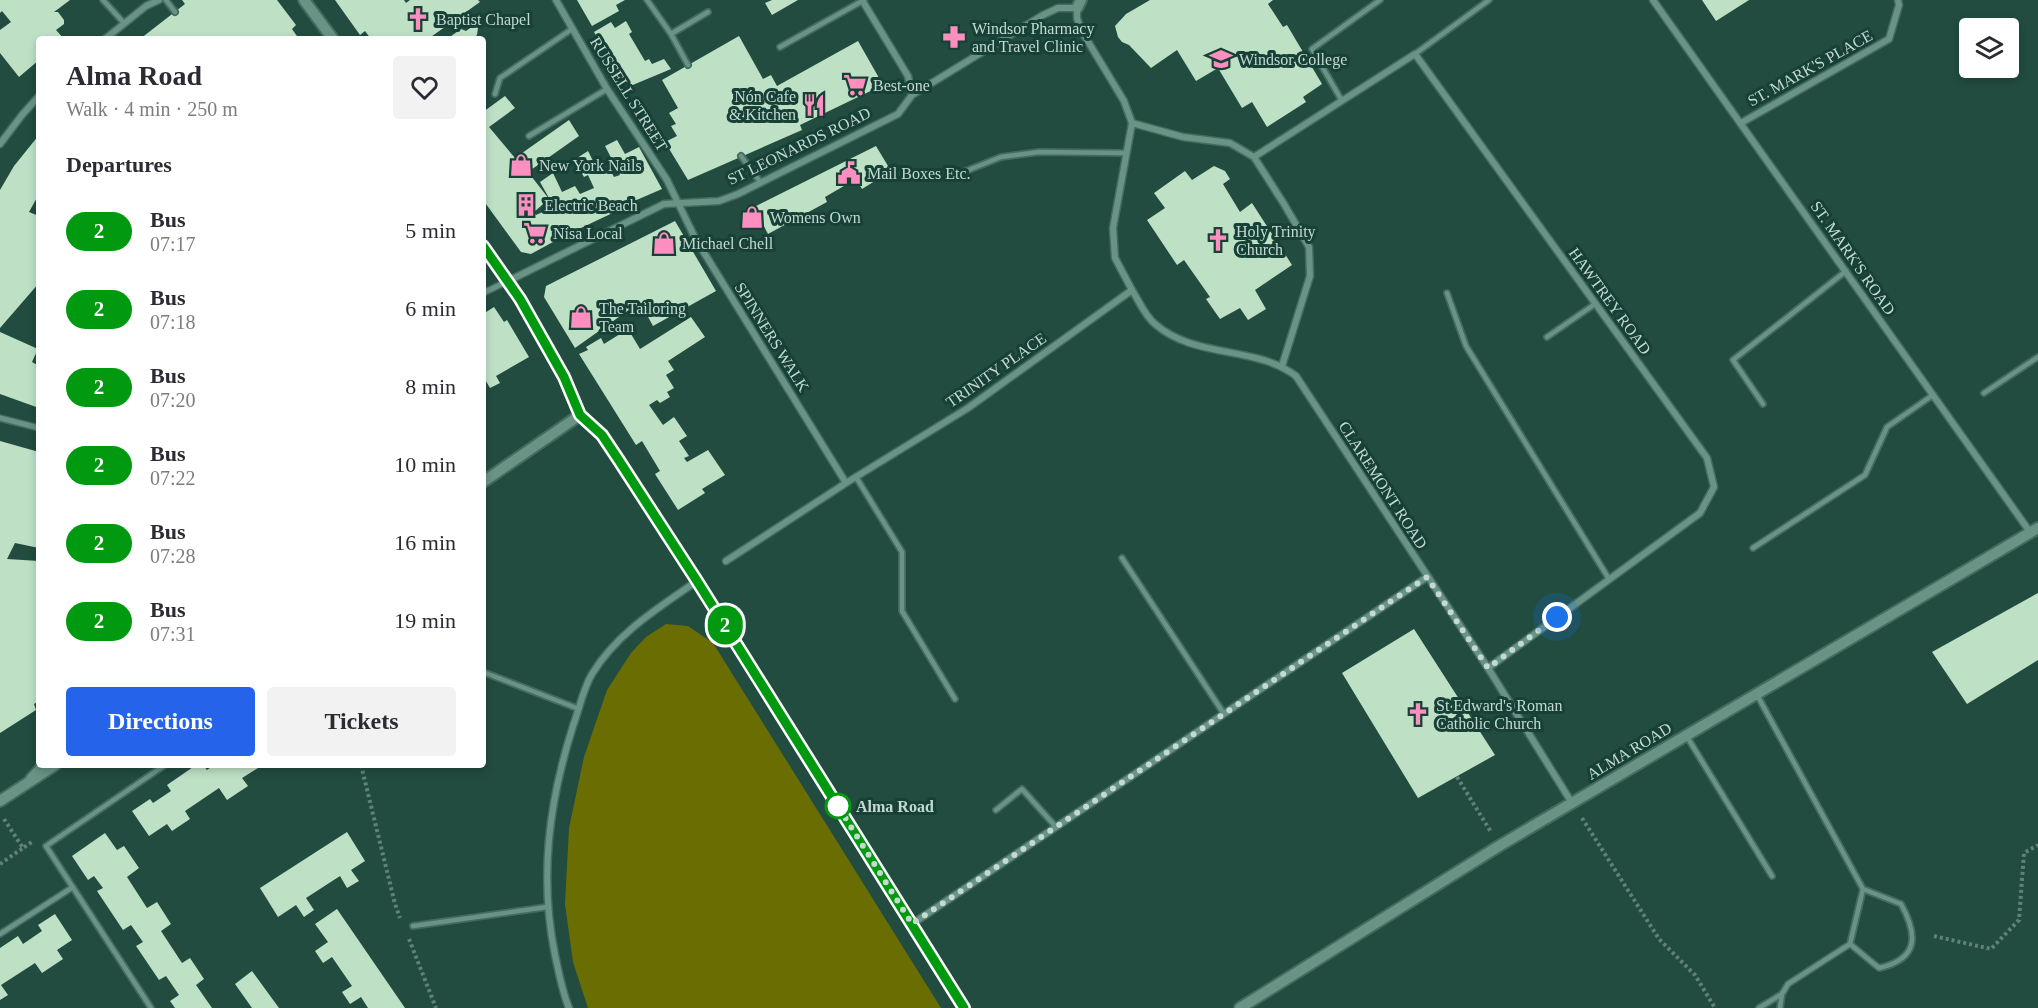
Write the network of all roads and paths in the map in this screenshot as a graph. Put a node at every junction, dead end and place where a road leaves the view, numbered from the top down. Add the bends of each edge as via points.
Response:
1 (103, 0) edge
2 (159, 0) edge
3 (166, 0) edge
4 (304, 0) edge
5 (556, 0) edge
6 (647, 0) edge
7 (863, 0) edge
8 (1380, 0) edge
9 (1489, 0) edge
10 (1653, 0) edge
11 (1898, 0) edge
12 (1079, 4) edge
13 (175, 12) dead end
14 (708, 12) dead end
15 (124, 23) junction
16 (572, 29) junction
17 (671, 34) junction
18 (109, 36) edge
19 (331, 36) edge
20 (780, 47) dead end
21 (1415, 54) junction
22 (688, 64) dead end
23 (607, 88) junction
24 (495, 94) dead end
25 (912, 95) junction
26 (36, 99) edge
27 (1342, 101) junction
28 (1132, 123) junction
29 (1741, 123) junction
30 (529, 136) dead end
31 (0, 144) edge
32 (1126, 153) junction
33 (741, 156) dead end
34 (1254, 157) junction
35 (961, 173) dead end
36 (761, 183) junction
37 (678, 203) junction
38 (486, 250) edge
39 (1846, 271) junction
40 (508, 281) junction
41 (1132, 290) junction
42 (486, 292) edge
43 (1447, 293) dead end
44 (1595, 304) junction
45 (1547, 337) dead end
46 (2038, 357) edge
47 (1282, 366) junction
48 (1984, 393) dead end
49 (1933, 394) junction
50 (1763, 404) dead end
51 (580, 415) junction
52 (0, 418) edge
53 (36, 427) edge
54 (856, 477) junction
55 (486, 480) edge
56 (846, 483) junction
57 (2034, 530) edge
58 (1753, 548) dead end
59 (1122, 558) dead end
60 (726, 561) dead end
61 (1427, 577) junction
62 (1609, 579) junction
63 (697, 581) junction
64 (1488, 668) junction
65 (486, 673) edge
66 (1756, 693) junction
67 (955, 699) dead end
68 (579, 709) junction
69 (1224, 714) junction
70 (1686, 735) junction
71 (37, 768) edge
72 (50, 768) edge
73 (161, 768) edge
74 (362, 768) edge
75 (1457, 777) dead end
76 (22, 786) junction
77 (0, 801) edge
78 (1572, 803) junction
79 (996, 810) dead end
80 (0, 814) edge
81 (1056, 827) junction
82 (39, 836) dead end
83 (2038, 845) edge
84 (1499, 846) junction
85 (23, 848) junction
86 (0, 864) edge
87 (1772, 876) dead end
88 (73, 887) junction
89 (1863, 889) junction
90 (547, 907) junction
91 (912, 924) junction
92 (404, 926) dead end
93 (413, 926) dead end
94 (0, 934) edge
95 (1934, 936) dead end
96 (408, 937) dead end
97 (1850, 944) junction
98 (1782, 994) junction
99 (151, 1008) edge
100 (436, 1008) edge
101 (569, 1008) edge
102 (964, 1008) edge
103 (1240, 1008) edge
104 (1715, 1008) edge
105 (1759, 1008) edge
106 (1780, 1008) edge

1 - 15 lane
2 - 15 street
3 - 13 lane
4 - 19 street
5 - 16 street, RUSSELL STREET
6 - 17 lane
7 - 20 lane
7 - 25 street via 908,76
8 - 27 lane via 1312,49
9 - 21 lane
10 - 29 street, ST. MARK'S ROAD
11 - 29 street, ST. MARK'S PLACE via 1889,39
12 - 25 street, ST LEONARDS ROAD via 1043,15
12 - 28 street via 1077,18 1081,30 1124,101
14 - 17 lane
15 - 18 street
16 - 23 street, RUSSELL STREET
16 - 24 lane via 500,78
17 - 22 lane
21 - 27 street
21 - 44 street, HAWTREY ROAD
23 - 30 lane
23 - 37 street, RUSSELL STREET
25 - 36 street, ST LEONARDS ROAD via 898,114
26 - 31 street
27 - 34 street
28 - 32 street
28 - 34 street via 1183,137 1230,143
29 - 39 street, ST. MARK'S ROAD
32 - 35 lane via 1039,152 1001,157
32 - 41 street via 1113,228 1115,258
33 - 36 lane
34 - 47 street via 1309,248 1310,276
36 - 37 street, ST LEONARDS ROAD via 719,201
37 - 40 street, ST LEONARDS ROAD via 664,204
37 - 56 street, SPINNERS WALK via 695,238
38 - 40 street
39 - 49 street, ST. MARK'S ROAD
39 - 50 lane via 1733,360
40 - 42 street
40 - 51 street via 564,377
41 - 47 street, CLAREMONT ROAD via 1153,323 1173,337
41 - 54 street, TRINITY PLACE via 968,408
43 - 62 lane via 1466,346
44 - 45 lane
44 - 62 street, HAWTREY ROAD via 1707,459 1714,488 1700,513
46 - 48 lane
47 - 61 street, CLAREMONT ROAD via 1296,376
49 - 57 street, ST. MARK'S ROAD
49 - 58 lane via 1887,427 1865,475
51 - 55 street
51 - 63 street via 602,435
52 - 53 street
54 - 56 street, TRINITY PLACE
54 - 67 lane via 902,552 902,611
56 - 60 street, TRINITY PLACE
57 - 66 street, ALMA ROAD
59 - 69 lane
61 - 64 street, CLAREMONT ROAD
61 - 69 street
62 - 64 street, HAWTREY ROAD
63 - 68 street via 635,624 610,649 590,676
63 - 91 street
64 - 78 street, CLAREMONT ROAD
65 - 68 lane
66 - 70 street, ALMA ROAD
66 - 89 lane
68 - 90 street via 560,768 551,820 546,860
69 - 81 street
70 - 78 street, ALMA ROAD
70 - 87 lane
71 - 76 lane
72 - 76 street
73 - 88 lane via 46,846
74 - 92 path via 394,904
75 - 84 path
76 - 77 street
78 - 84 street, ALMA ROAD
78 - 104 path via 1659,939 1695,975
79 - 81 lane via 1022,789
80 - 85 path
81 - 91 street
82 - 85 path
83 - 95 path via 2024,853 2019,920 1991,949
84 - 103 street, ALMA ROAD
85 - 86 path
88 - 94 lane
88 - 99 lane
89 - 97 lane
89 - 97 lane via 1902,904 1912,924 1912,941 1904,959 1879,968
90 - 93 lane
90 - 101 street
91 - 102 street
96 - 100 path
97 - 98 lane via 1788,984
98 - 105 lane
98 - 106 lane

